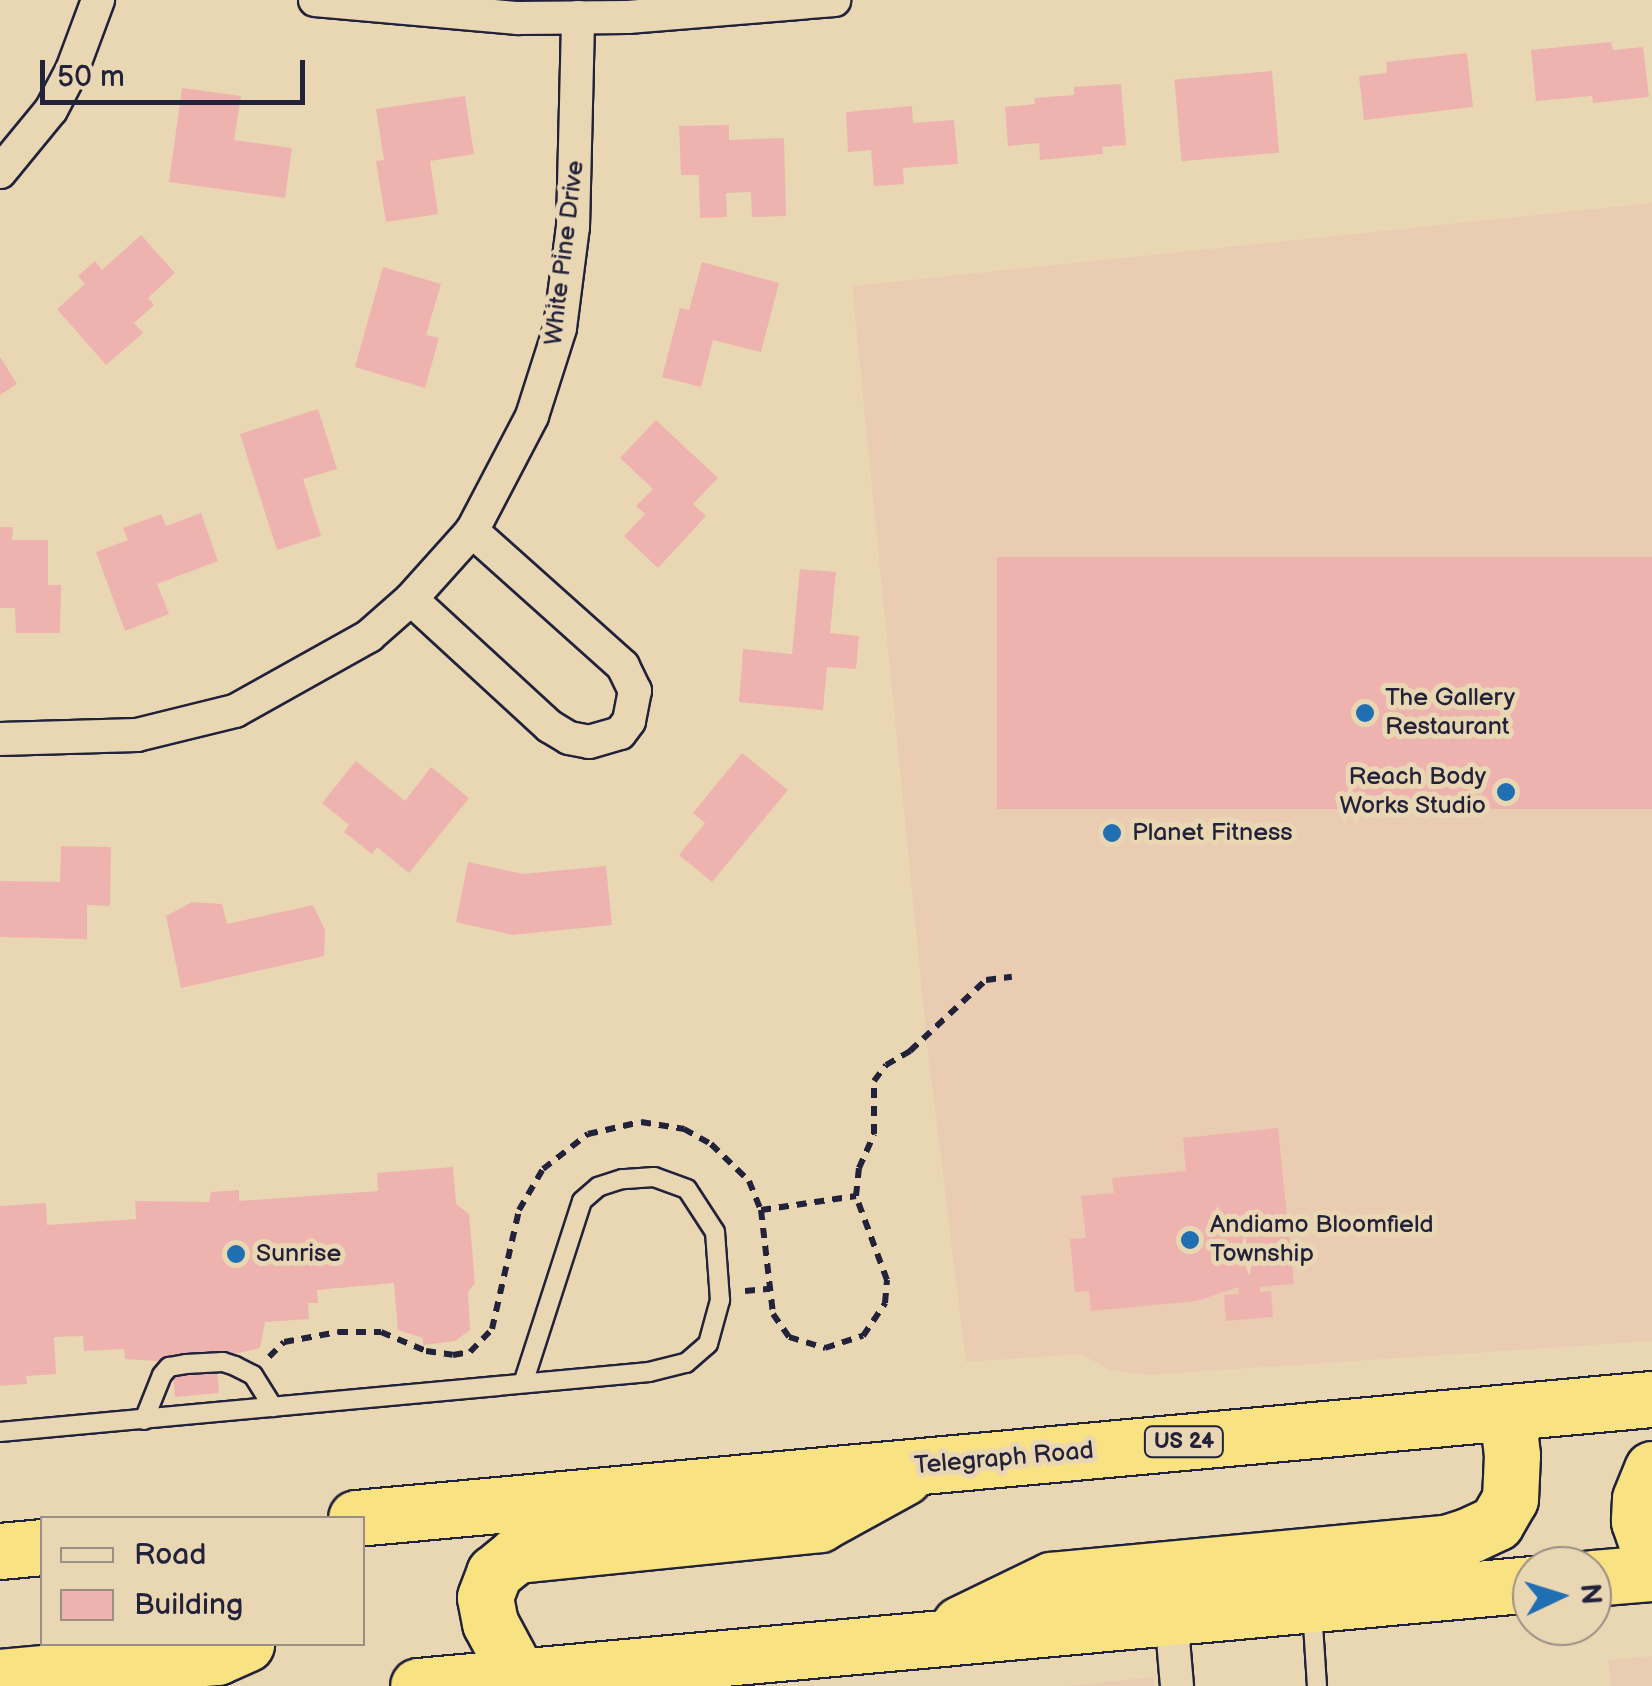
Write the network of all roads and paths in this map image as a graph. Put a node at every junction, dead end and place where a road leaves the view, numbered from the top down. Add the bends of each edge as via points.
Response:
1 (98, 0) edge
2 (315, 0) edge
3 (834, 0) edge
4 (578, 17) junction
5 (0, 172) edge
6 (472, 531) junction
7 (411, 599) junction
8 (0, 740) edge
9 (856, 1196) dead end
10 (761, 1210) dead end
11 (524, 1381) junction
12 (1652, 1399) edge
13 (273, 1407) junction
14 (1507, 1412) junction
15 (144, 1420) junction
16 (0, 1432) edge
17 (924, 1466) junction
18 (1652, 1469) edge
19 (365, 1517) edge
20 (40, 1547) edge
21 (0, 1551) edge
22 (1652, 1558) edge
23 (1652, 1573) edge
24 (1612, 1576) edge
25 (1512, 1586) edge
26 (1312, 1604) junction
27 (1171, 1616) junction
28 (930, 1639) junction
29 (242, 1646) edge
30 (0, 1677) edge
31 (519, 1677) junction
32 (418, 1686) edge
33 (1177, 1686) edge
34 (1317, 1686) edge

1 - 5 street via 51,110
2 - 4 street via 459,16
3 - 4 street
4 - 6 street, White Pine Drive via 573,228 560,328 532,416
6 - 7 street, White Pine Drive
6 - 7 street via 611,652 630,677 634,706 620,733 589,742 548,726
7 - 8 street, White Pine Drive via 369,636 235,712 137,735
9 - 10 path
11 - 11 lane via 650,1372 686,1363 708,1344 720,1300 715,1232 687,1189 654,1177 622,1179 582,1200
11 - 13 lane
12 - 14 highway, Telegraph Road / US 24
13 - 15 lane
13 - 15 lane via 253,1375 235,1366 186,1364 162,1375
14 - 17 highway, Telegraph Road / US 24
14 - 28 highway via 1510,1499 1496,1523 1468,1536 1051,1580
15 - 16 lane
17 - 19 highway, Telegraph Road / US 24
17 - 31 highway via 819,1524 516,1555 494,1572 485,1597 490,1623
18 - 22 highway via 1638,1522
20 - 21 highway
23 - 24 highway
25 - 26 highway
26 - 27 highway
26 - 34 lane
27 - 28 highway
27 - 33 street
28 - 31 highway
29 - 30 highway via 217,1657
31 - 32 highway

